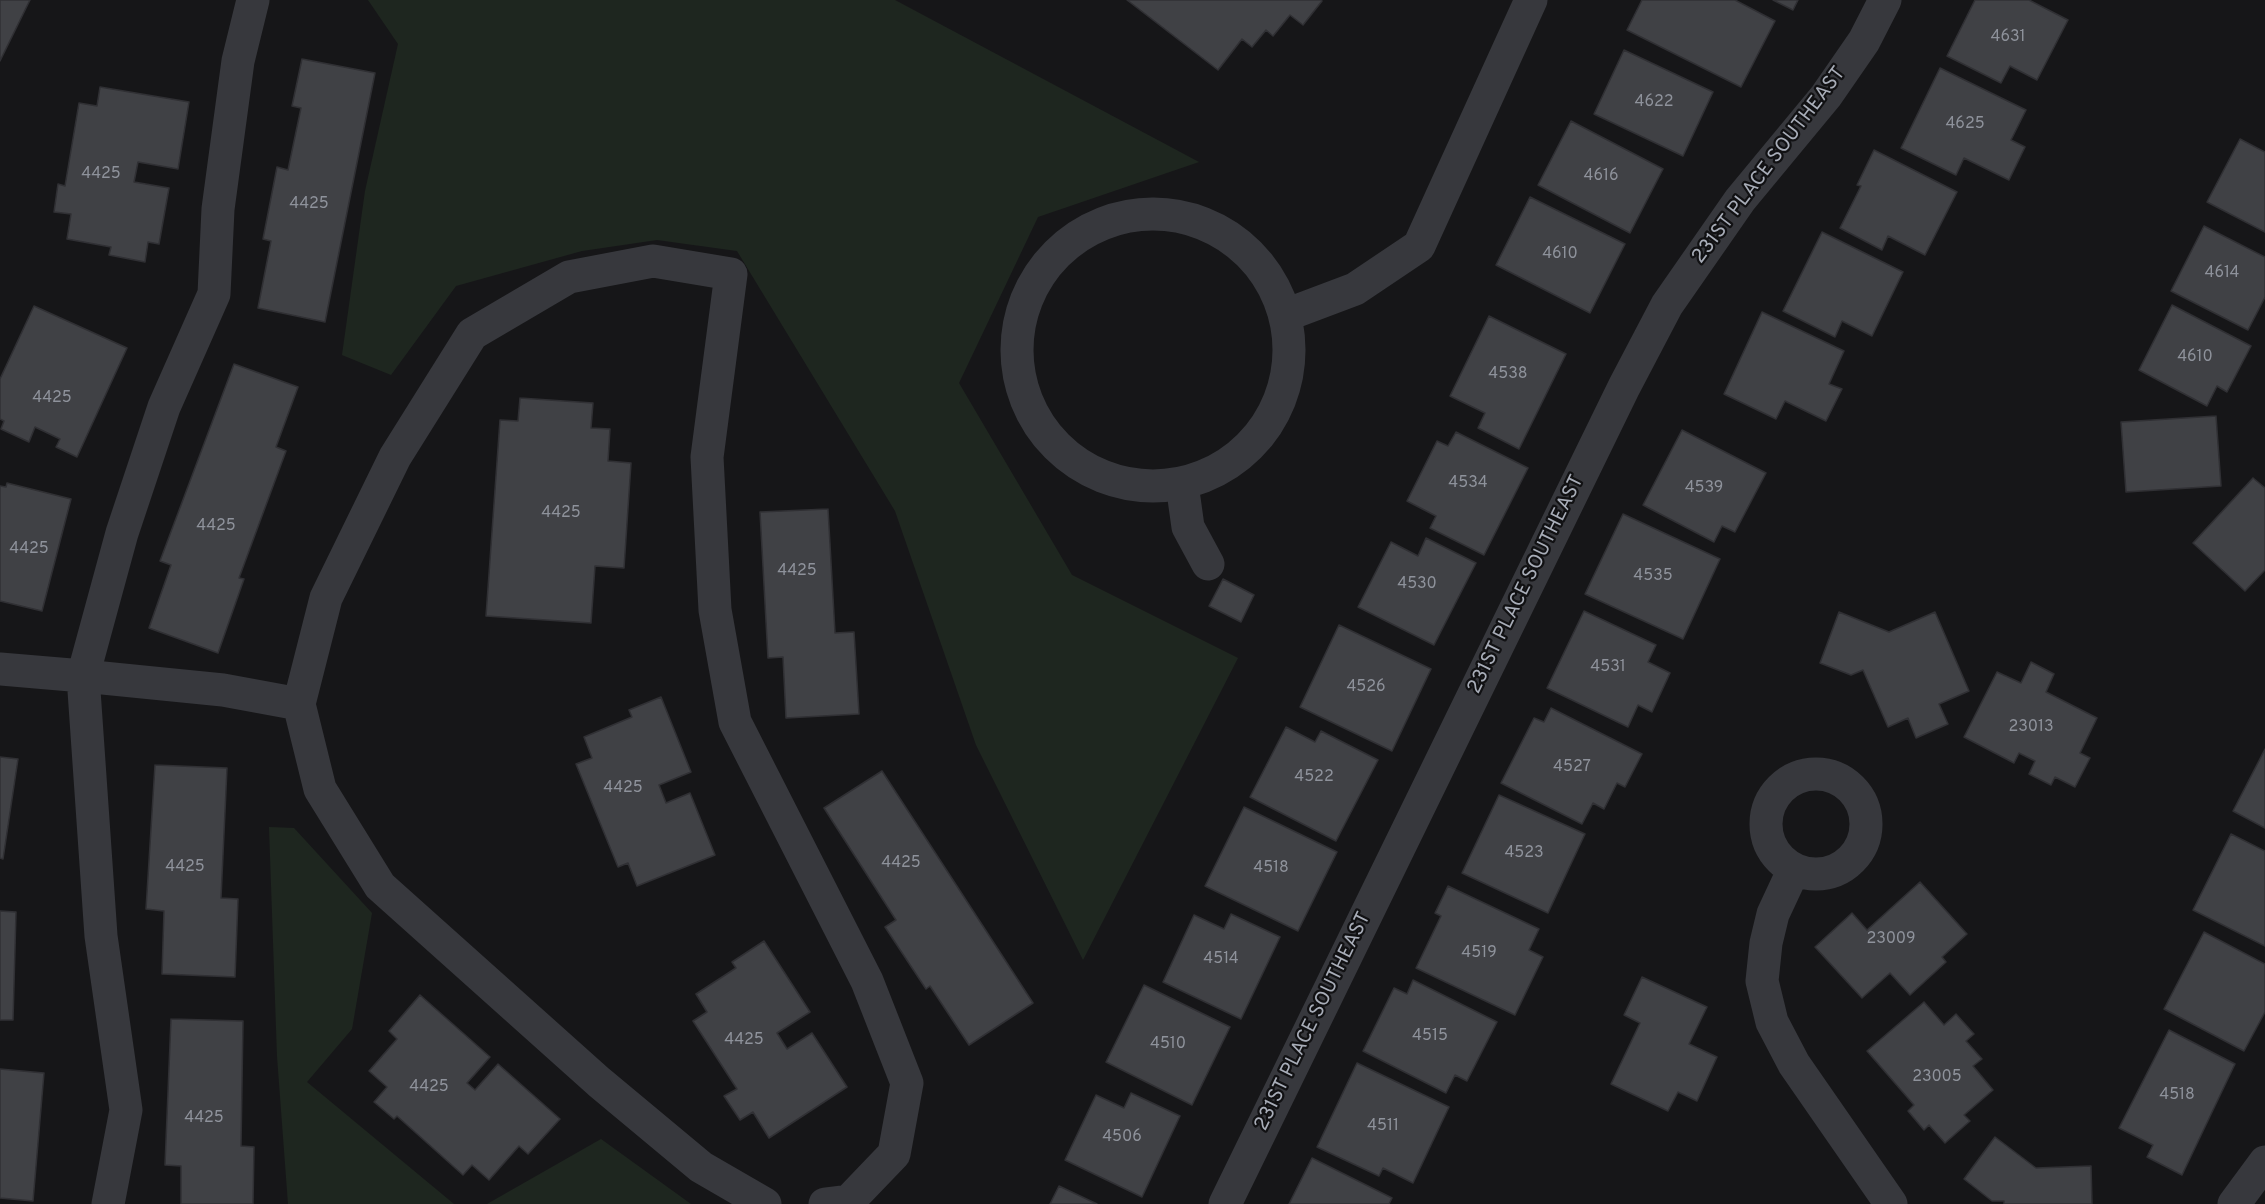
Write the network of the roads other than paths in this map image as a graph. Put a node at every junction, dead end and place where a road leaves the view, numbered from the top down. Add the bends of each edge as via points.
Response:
1 (253, 0) edge
2 (1531, 0) edge
3 (1885, 0) edge
4 (1286, 315) junction
5 (1182, 484) junction
6 (1208, 564) dead end
7 (0, 669) edge
8 (83, 676) junction
9 (299, 704) junction
10 (1794, 869) dead end
11 (2265, 1162) edge
12 (108, 1204) edge
13 (765, 1204) edge
14 (825, 1204) edge
15 (1225, 1204) edge
16 (1891, 1204) edge
17 (2234, 1204) edge

1 - 8 street via 238,61 218,208 214,294 164,407 122,533
2 - 4 street via 1419,246 1355,289
3 - 15 street, 231ST PLACE SOUTHEAST via 1864,40 1826,96 1740,200 1667,305
4 - 5 street via 1290,359 1280,402 1257,439 1223,467
4 - 5 street via 1267,273 1235,240 1194,219 1160,214 1104,223 1064,245 1035,281 1019,324 1018,369 1032,413 1059,448 1095,473 1137,486
5 - 6 street via 1188,527
7 - 8 street
8 - 9 street via 224,690
8 - 12 street via 101,936 126,1110
9 - 13 street via 320,789 380,886 599,1082 701,1167
9 - 14 street via 326,598 395,457 472,334 569,277 652,261 731,274 707,457 715,610 735,722 867,981 907,1083 894,1154 849,1201
10 - 16 street via 1773,914 1766,943 1762,981 1772,1022 1794,1064
11 - 17 street

